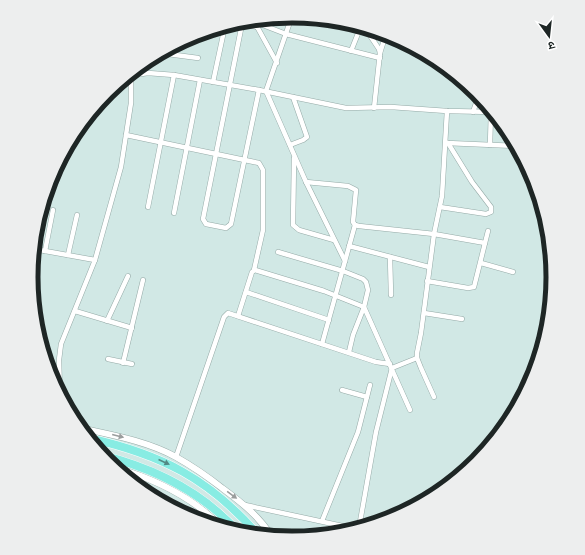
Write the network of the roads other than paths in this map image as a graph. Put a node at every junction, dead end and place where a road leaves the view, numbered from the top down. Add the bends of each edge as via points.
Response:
1 (290, 23) edge
2 (256, 25) edge
3 (260, 25) edge
4 (241, 28) edge
5 (359, 32) edge
6 (223, 33) edge
7 (286, 34) junction
8 (370, 36) edge
9 (384, 40) edge
10 (351, 51) junction
11 (170, 54) edge
12 (380, 56) junction
13 (198, 58) dead end
14 (277, 63) junction
15 (141, 74) edge
16 (174, 76) junction
17 (200, 80) junction
18 (130, 82) edge
19 (213, 82) junction
20 (229, 85) junction
21 (259, 90) junction
22 (266, 91) junction
23 (292, 97) junction
24 (476, 102) edge
25 (374, 108) junction
26 (447, 111) junction
27 (473, 112) junction
28 (486, 112) edge
29 (492, 120) edge
30 (126, 135) junction
31 (161, 142) junction
32 (447, 143) junction
33 (490, 144) junction
34 (290, 145) junction
35 (510, 145) edge
36 (187, 148) junction
37 (216, 154) junction
38 (294, 155) junction
39 (245, 160) junction
40 (306, 182) junction
41 (148, 207) dead end
42 (440, 207) junction
43 (53, 210) dead end
44 (174, 213) dead end
45 (77, 215) dead end
46 (355, 225) junction
47 (488, 231) dead end
48 (434, 234) junction
49 (334, 240) junction
50 (485, 243) junction
51 (349, 246) junction
52 (40, 250) edge
53 (45, 251) junction
54 (278, 252) dead end
55 (68, 255) junction
56 (390, 257) junction
57 (95, 260) junction
58 (345, 261) junction
59 (480, 263) junction
60 (430, 267) junction
61 (254, 270) junction
62 (343, 271) junction
63 (513, 272) dead end
64 (128, 276) dead end
65 (143, 280) dead end
66 (427, 280) junction
67 (246, 292) junction
68 (335, 295) junction
69 (391, 295) dead end
70 (364, 307) junction
71 (74, 311) junction
72 (424, 313) junction
73 (238, 316) junction
74 (462, 319) dead end
75 (329, 320) junction
76 (107, 321) junction
77 (132, 328) junction
78 (322, 344) junction
79 (349, 352) junction
80 (417, 358) junction
81 (108, 359) dead end
82 (124, 363) junction
83 (132, 364) dead end
84 (391, 366) junction
85 (60, 381) edge
86 (370, 385) dead end
87 (342, 390) dead end
88 (367, 397) junction
89 (434, 397) dead end
90 (410, 410) dead end
91 (90, 430) edge
92 (97, 440) edge
93 (176, 457) junction
94 (115, 459) edge
95 (131, 473) edge
96 (245, 505) junction
97 (211, 518) edge
98 (322, 521) junction
99 (360, 522) edge
100 (228, 523) edge
101 (345, 526) edge
102 (253, 529) edge
103 (266, 530) edge

1 - 7 street
2 - 14 street
3 - 7 street
4 - 20 street
5 - 10 street
6 - 19 street
7 - 10 street
7 - 14 street
8 - 12 street via 379,49
9 - 12 street
10 - 12 street
11 - 13 street
12 - 25 street
14 - 22 street
15 - 16 street
16 - 17 street
16 - 31 street
17 - 19 street
17 - 36 street
18 - 30 street via 131,103
19 - 20 street
20 - 21 street
20 - 37 street
21 - 22 street
21 - 39 street
22 - 23 street
22 - 34 street
23 - 25 street via 346,108
23 - 34 street via 307,137
24 - 27 street
25 - 26 street
26 - 27 street
26 - 32 street
27 - 28 street
29 - 33 street
30 - 31 street
30 - 57 street via 121,167
31 - 36 street
31 - 41 street
32 - 33 street
32 - 42 street
32 - 42 street via 492,210 489,214 482,214
33 - 35 street
34 - 38 street
36 - 37 street
36 - 44 street
37 - 39 street
37 - 39 street via 203,220 206,224 226,228 231,224
38 - 40 street
38 - 49 street via 293,225 299,230
39 - 61 street via 259,163 263,170 263,230
40 - 46 street via 348,186 356,190 353,217
40 - 49 street
42 - 48 street
43 - 53 street
45 - 55 street
46 - 48 street
46 - 51 street
47 - 50 street
48 - 50 street
48 - 60 street
49 - 58 street
50 - 59 street
51 - 56 street
51 - 58 street
52 - 53 street
53 - 55 street
54 - 62 street
55 - 57 street
56 - 60 street
56 - 69 street
57 - 71 street
58 - 62 street
59 - 63 street
59 - 66 street via 476,286 473,288
60 - 66 street
61 - 67 street
61 - 68 street
62 - 68 street
62 - 70 street via 366,282 368,290
64 - 76 street
65 - 77 street
66 - 72 street
67 - 73 street
67 - 75 street
68 - 70 street
68 - 75 street
70 - 79 street
70 - 84 street
71 - 76 street
71 - 85 street via 61,344
72 - 74 street
72 - 80 street
73 - 78 street
73 - 93 street via 228,313 224,317
75 - 78 street
76 - 77 street
77 - 82 street
78 - 79 street
79 - 84 street
80 - 84 street
80 - 89 street
81 - 82 street
82 - 83 street
84 - 90 street
84 - 99 street
86 - 88 street
87 - 88 street
88 - 98 street via 358,432
91 -> 93 street via 148,445
92 -> 102 highway via 132,449 178,468 225,500
93 -> 96 street
94 - 100 highway via 141,467 185,488
95 - 97 street via 174,492
96 - 98 street
96 - 103 street
98 - 101 street

